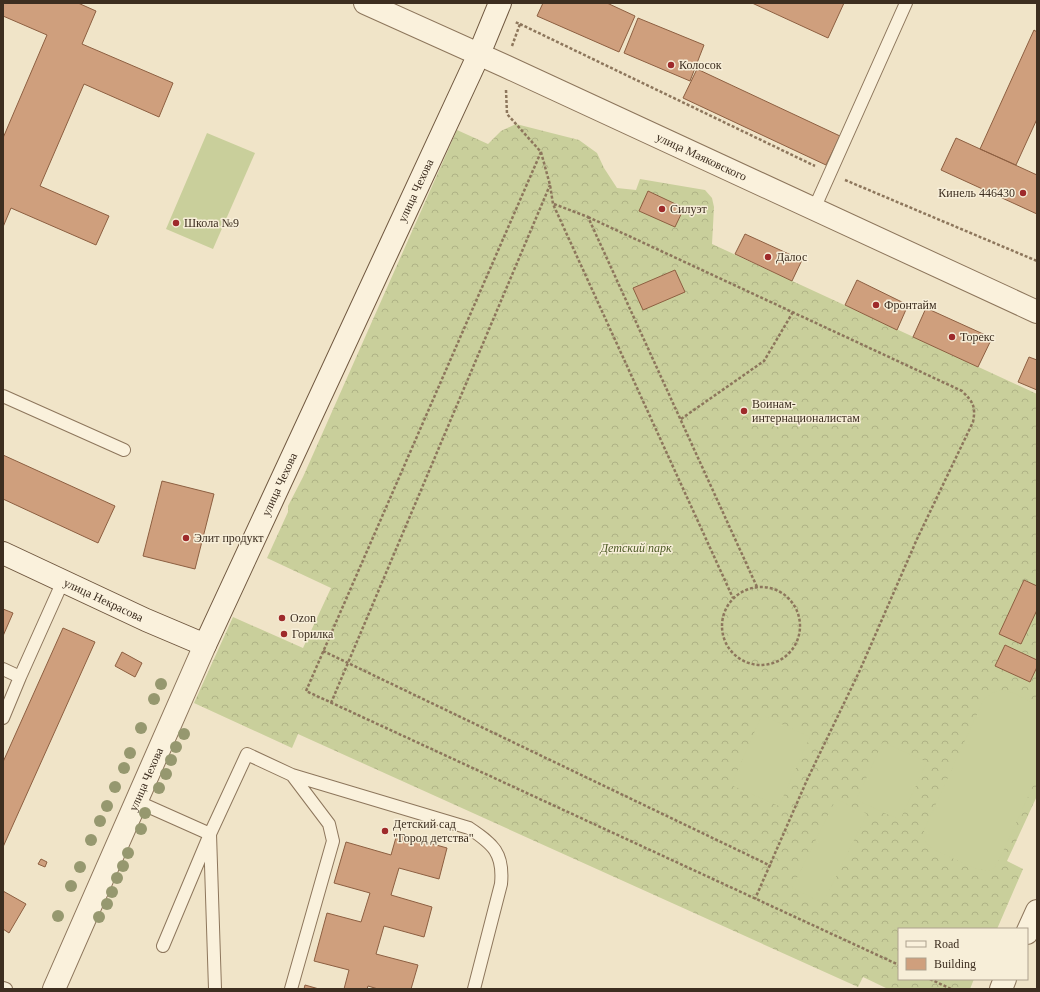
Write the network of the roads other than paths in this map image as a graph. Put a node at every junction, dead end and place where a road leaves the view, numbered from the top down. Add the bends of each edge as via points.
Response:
1 (500, 3) edge
2 (906, 3) edge
3 (371, 4) edge
4 (479, 54) junction
5 (814, 209) junction
6 (1037, 312) edge
7 (3, 396) edge
8 (124, 450) dead end
9 (3, 552) edge
10 (63, 581) junction
11 (205, 645) junction
12 (3, 669) edge
13 (20, 677) junction
14 (3, 718) edge
15 (292, 774) junction
16 (136, 801) junction
17 (210, 834) junction
18 (1037, 911) edge
19 (1028, 931) edge
20 (163, 946) dead end
21 (1006, 980) edge
22 (3, 988) edge
23 (6, 989) edge
24 (54, 989) edge
25 (215, 989) edge
26 (291, 989) edge
27 (474, 989) edge
28 (1001, 989) edge

1 - 4 street, улица Чехова
2 - 5 lane
3 - 4 street, улица Маяковского
4 - 5 street, улица Маяковского
4 - 11 street, улица Чехова
5 - 6 street, улица Маяковского
7 - 8 lane
9 - 10 street, улица Некрасова
10 - 11 street, улица Некрасова
10 - 13 lane
11 - 16 street, улица Чехова
12 - 13 lane
13 - 14 lane
15 - 17 lane via 247,754
15 - 26 lane via 329,824 333,841
15 - 27 lane via 469,828 493,847 500,858 501,884
16 - 17 lane
16 - 24 street, улица Чехова
17 - 20 lane
17 - 25 lane
18 - 19 street
21 - 28 street
22 - 23 lane

